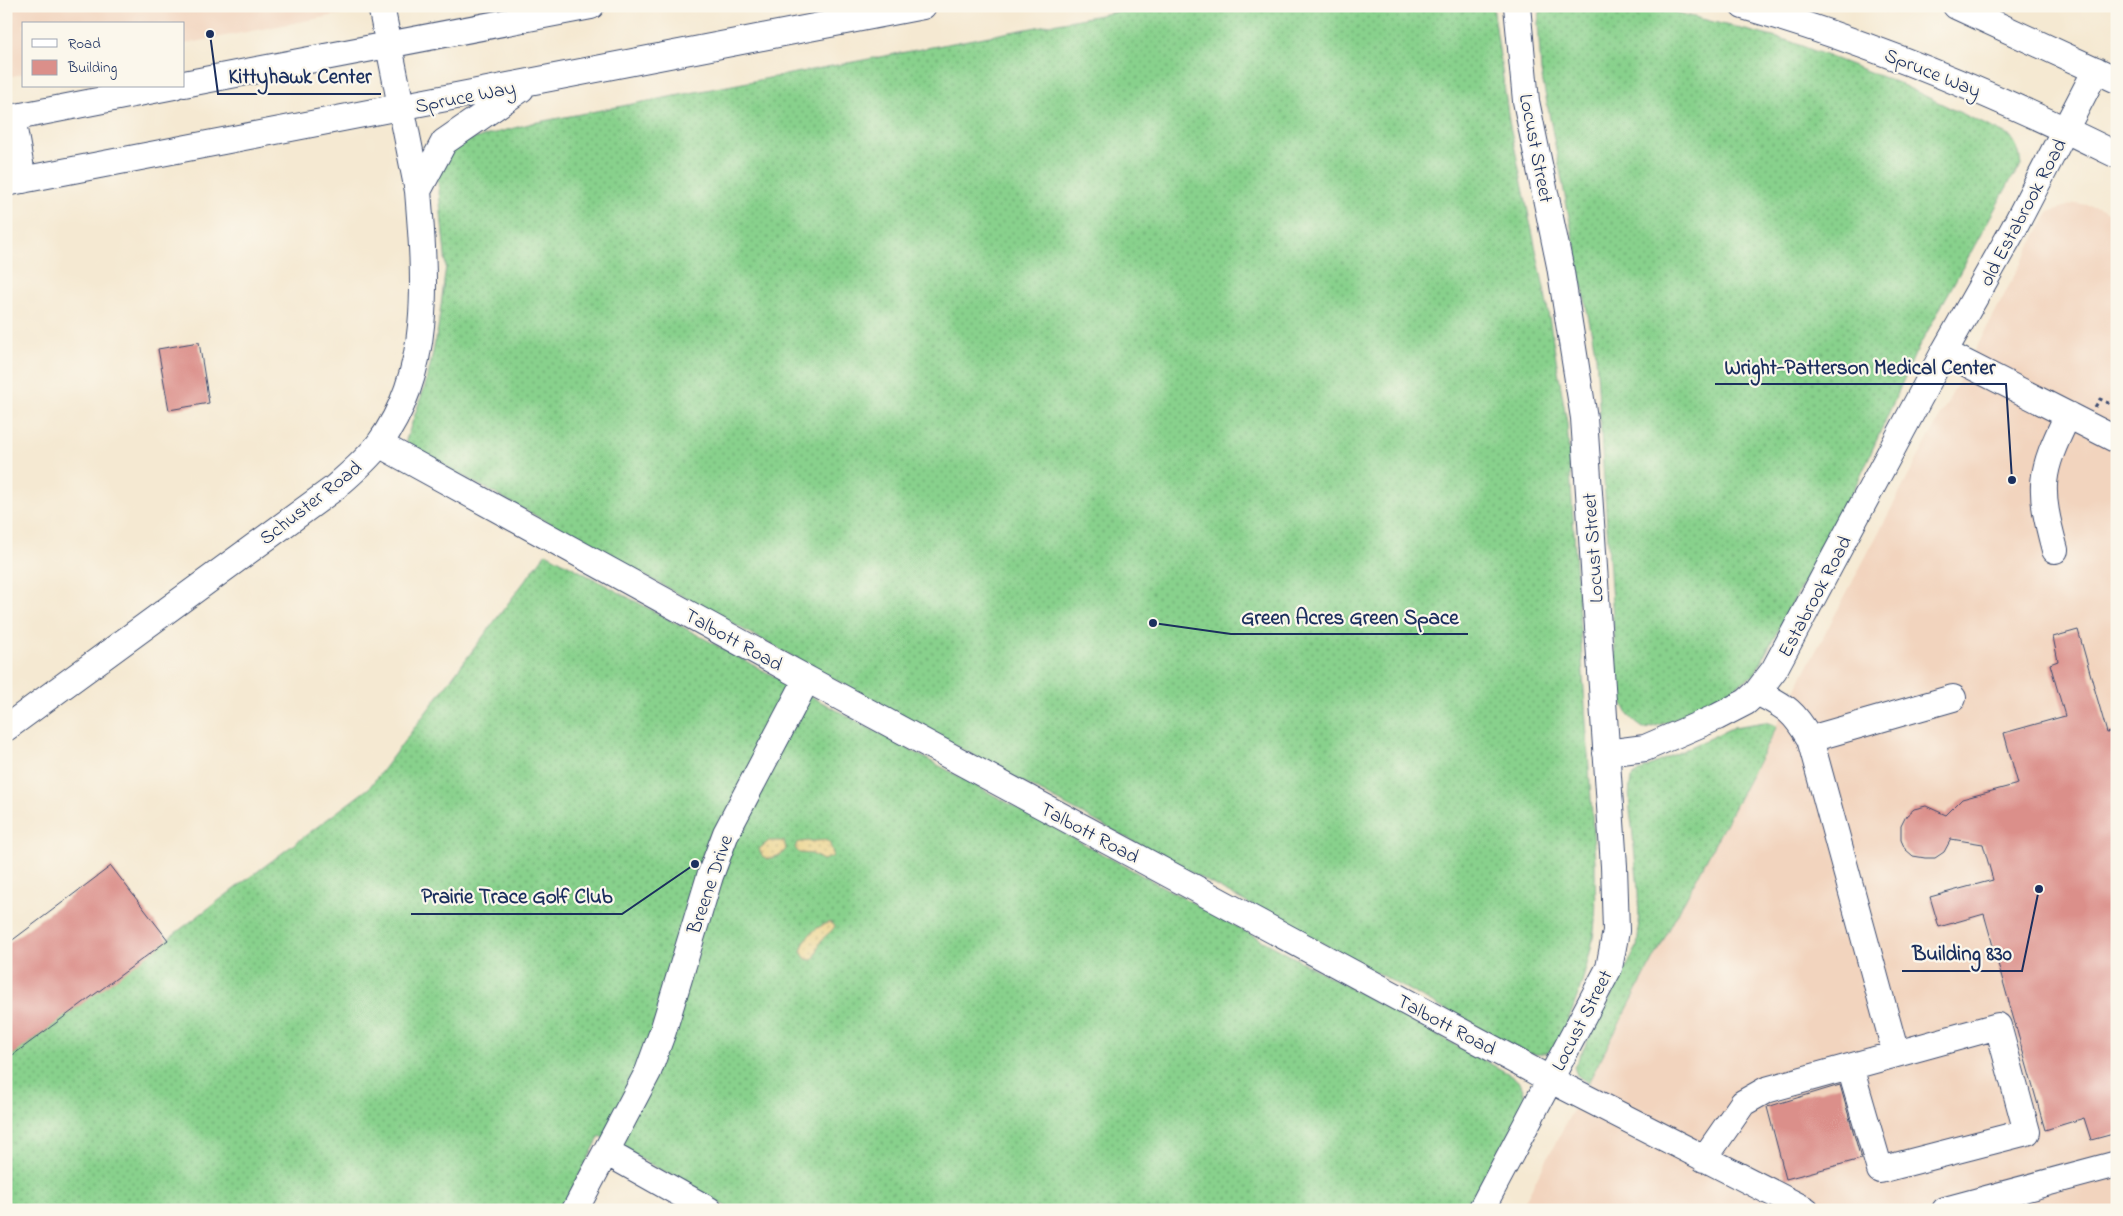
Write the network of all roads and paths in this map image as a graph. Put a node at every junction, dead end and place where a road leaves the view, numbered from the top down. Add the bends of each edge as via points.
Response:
1 (381, 6) edge
2 (591, 6) edge
3 (923, 6) edge
4 (1518, 6) edge
5 (1743, 6) edge
6 (1956, 6) edge
7 (894, 9) edge
8 (389, 45) junction
9 (2106, 75) edge
10 (530, 83) junction
11 (185, 84) edge
12 (164, 88) edge
13 (401, 108) junction
14 (9, 118) edge
15 (2066, 130) junction
16 (2117, 155) edge
17 (15, 182) edge
18 (418, 191) junction
19 (1944, 352) junction
20 (2117, 407) edge
21 (2079, 414) junction
22 (2117, 440) edge
23 (379, 444) junction
24 (2055, 550) dead end
25 (807, 679) junction
26 (1757, 692) junction
27 (1953, 698) dead end
28 (6, 728) edge
29 (1810, 740) junction
30 (1606, 753) junction
31 (1896, 1054) junction
32 (1850, 1067) junction
33 (1551, 1080) junction
34 (606, 1152) junction
35 (1704, 1159) junction
36 (2117, 1164) edge
37 (1977, 1205) edge
38 (575, 1210) edge
39 (709, 1210) edge
40 (1481, 1210) edge
41 (1806, 1210) edge
42 (1945, 1210) edge

1 - 8 street, Schuster Road
2 - 8 street
3 - 7 street, Spruce Way
4 - 30 street, Locust Street via 1526,101 1560,266 1584,418
5 - 15 street, Spruce Way via 1897,56
6 - 9 street
7 - 10 street, Spruce Way
8 - 11 street
8 - 13 street, Schuster Road
9 - 15 street, old Estabrook Road
10 - 13 street, Spruce Way
10 - 18 street via 444,142
12 - 14 street
13 - 17 street, Spruce Way
13 - 18 street, Schuster Road
14 - 17 street
15 - 16 street, Spruce Way
15 - 19 street, old Estabrook Road
18 - 23 street, Schuster Road via 421,344 398,411
19 - 21 street
19 - 26 street, Estabrook Road via 1774,670
20 - 21 path via 2100,399
21 - 22 street
21 - 24 street via 2049,454 2043,486
23 - 25 street, Talbott Road
23 - 28 street, Schuster Road via 333,488
25 - 33 street, Talbott Road
25 - 34 street, Breene Drive via 726,833 648,1072
26 - 29 street via 1797,717
26 - 30 street, Estabrook Road via 1718,717 1645,748
27 - 29 street
29 - 31 street
30 - 33 street, Locust Street via 1616,931 1609,968
31 - 32 street
31 - 32 street via 1998,1026 2027,1132 1880,1170
32 - 35 street via 1766,1090 1743,1103
33 - 35 street, Talbott Road
33 - 40 street
34 - 38 street, Breene Drive
34 - 39 street
35 - 41 street, Talbott Road
36 - 37 street
37 - 42 street

